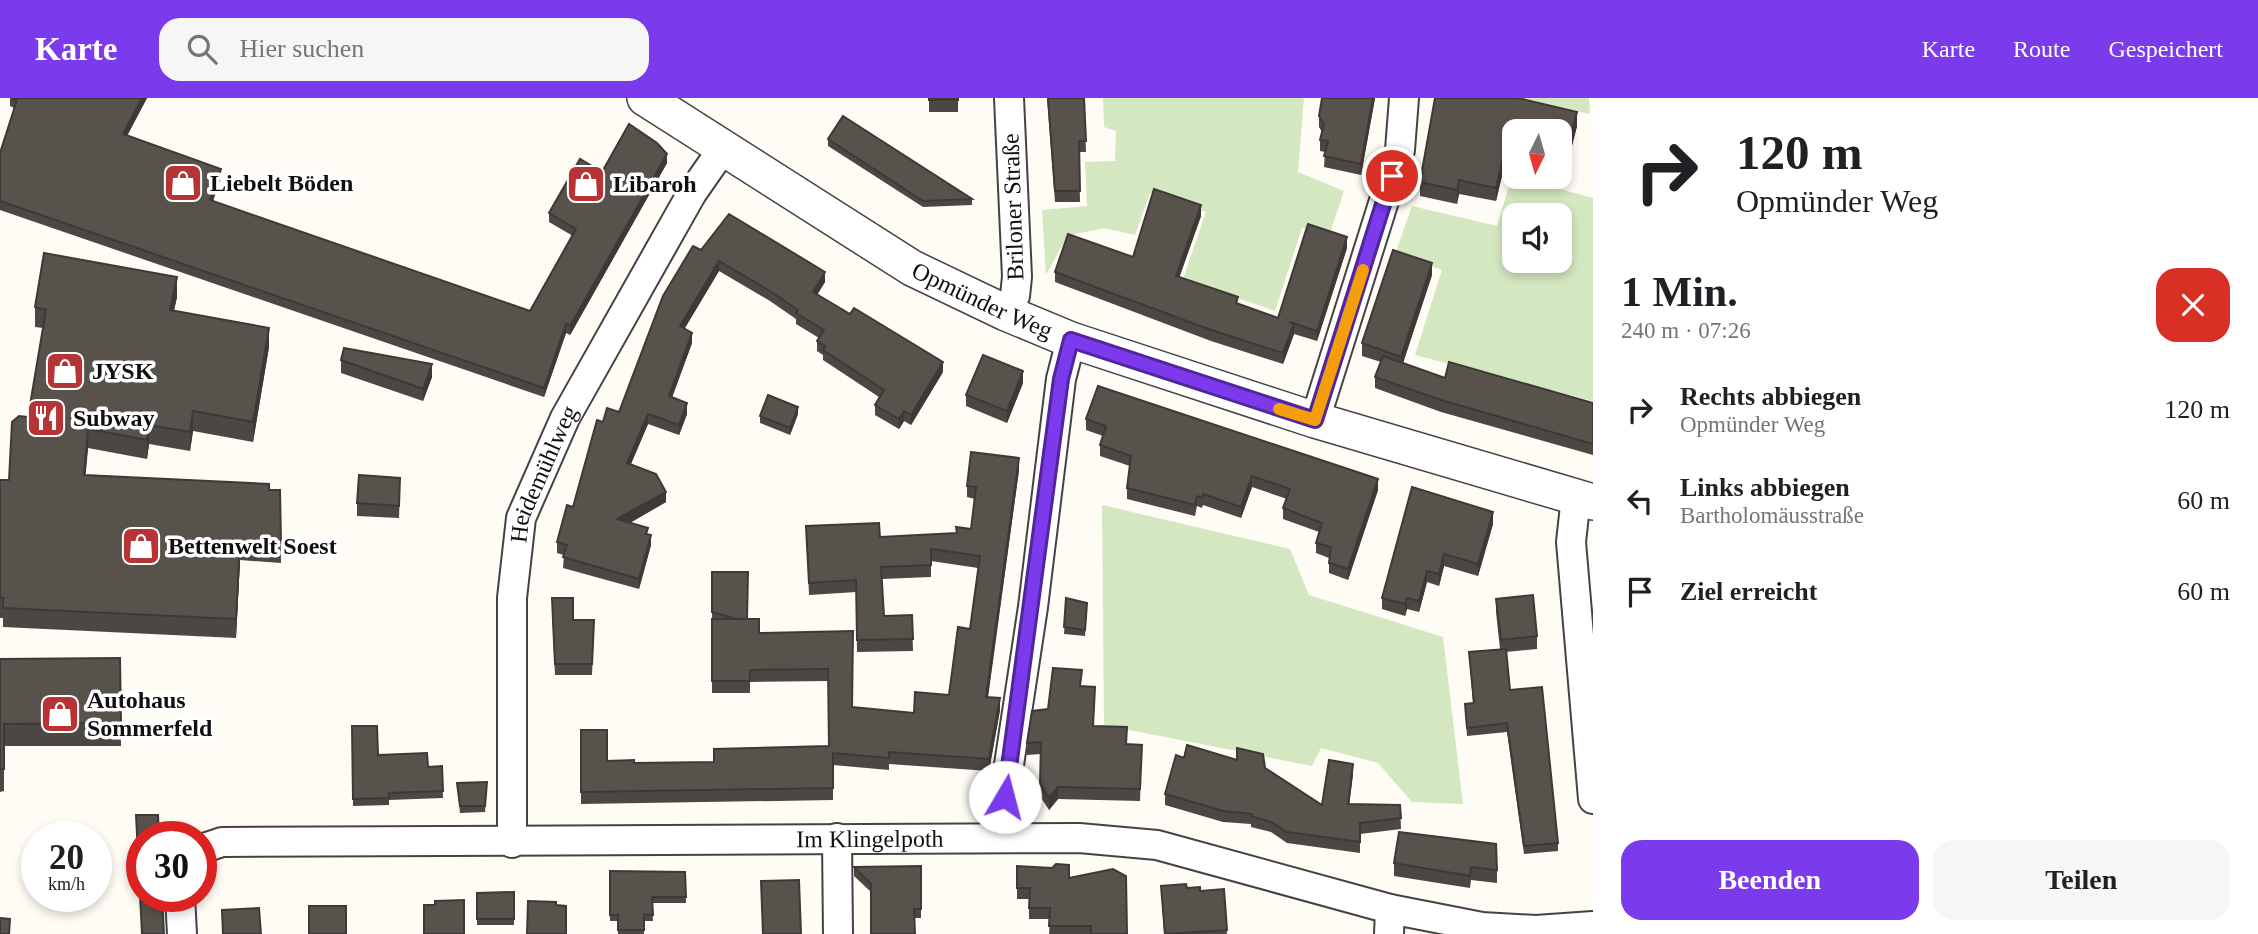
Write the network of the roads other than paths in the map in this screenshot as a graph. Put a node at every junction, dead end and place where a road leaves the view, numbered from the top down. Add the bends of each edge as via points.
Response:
1 (645, 98) edge
2 (1009, 98) edge
3 (1404, 98) edge
4 (723, 147) junction
5 (1006, 313) junction
6 (1071, 340) junction
7 (1315, 420) junction
8 (1585, 500) edge
9 (1593, 799) edge
10 (998, 837) junction
11 (837, 838) junction
12 (512, 843) junction
13 (217, 845) edge
14 (181, 912) edge
15 (1390, 921) edge
16 (1593, 926) edge
17 (182, 934) edge
18 (838, 934) edge

1 - 4 street, Opmünder Weg
2 - 5 street, Briloner Straße via 1017,277 1015,296
3 - 7 street via 1400,150
4 - 5 street, Opmünder Weg via 912,268
4 - 12 street, Heidemühlweg via 692,193 565,418 521,518 512,598
5 - 6 street, Opmünder Weg
6 - 7 street, Opmünder Weg
6 - 10 street via 1061,379
7 - 8 street, Opmünder Weg
8 - 9 street via 1571,542
10 - 11 street, Im Klingelpoth
10 - 15 street, Im Klingelpoth via 1157,845
11 - 12 street, Im Klingelpoth
11 - 18 street
12 - 13 street, Im Klingelpoth
14 - 17 street
15 - 16 street, Im Klingelpoth via 1536,930

